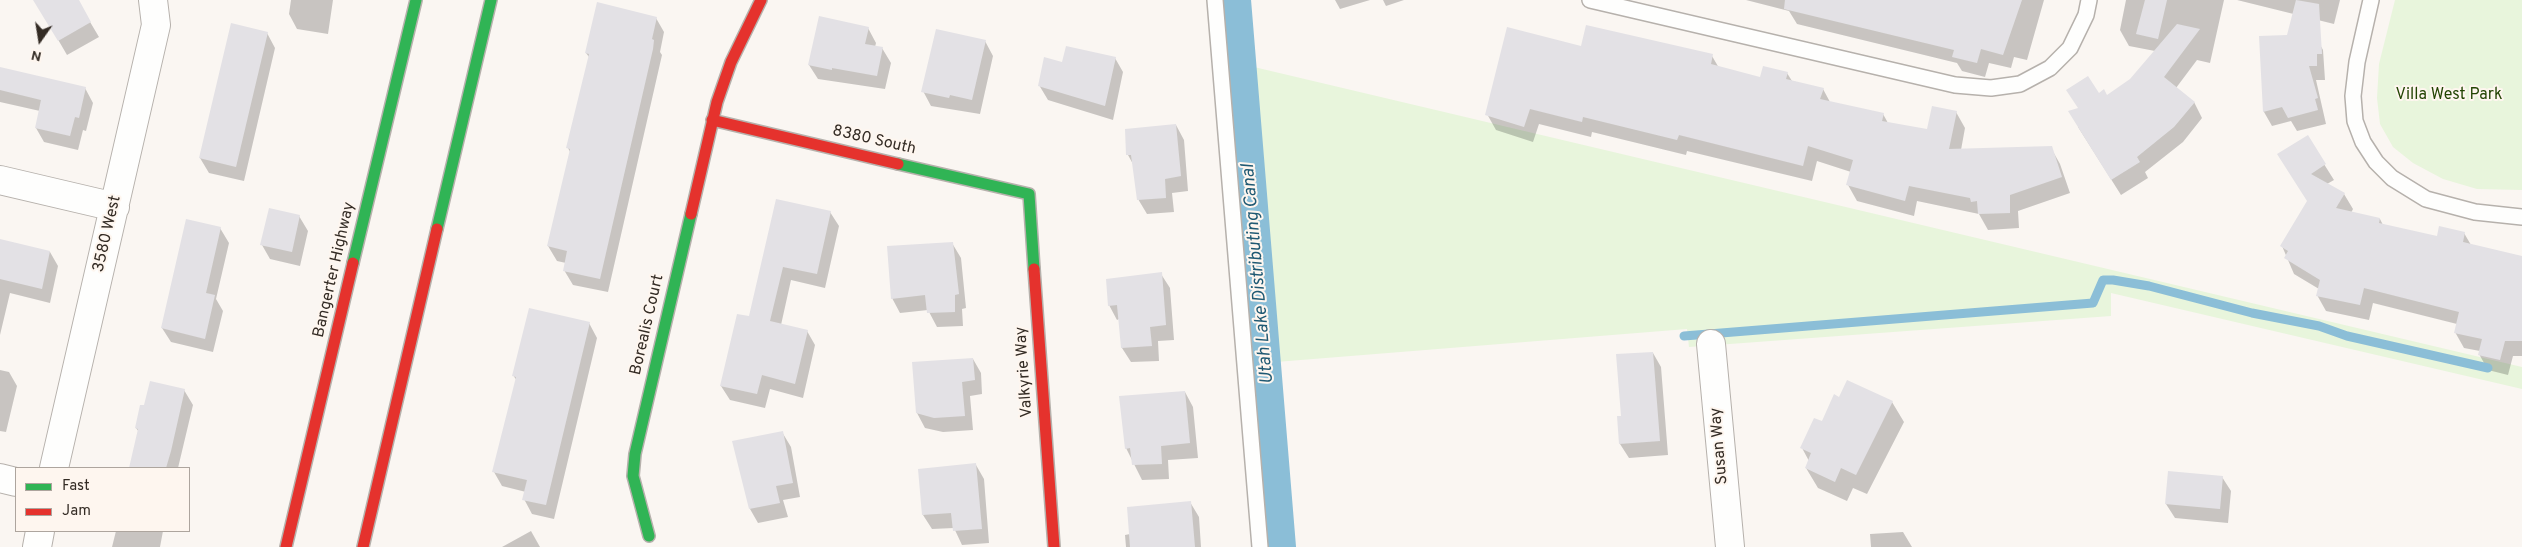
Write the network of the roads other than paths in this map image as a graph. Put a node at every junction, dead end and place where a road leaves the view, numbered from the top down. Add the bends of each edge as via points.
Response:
1 (153, 0) edge
2 (416, 0) edge
3 (491, 0) edge
4 (761, 0) edge
5 (1216, 0) edge
6 (1590, 0) edge
7 (2089, 0) edge
8 (2371, 0) edge
9 (712, 120) junction
10 (0, 180) edge
11 (1029, 194) joint
12 (115, 207) junction
13 (2522, 217) edge
14 (1711, 344) dead end
15 (54, 467) edge
16 (0, 478) edge
17 (15, 482) edge
18 (40, 532) edge
19 (649, 536) dead end
20 (37, 547) edge
21 (286, 547) edge
22 (363, 547) edge
23 (1054, 547) edge
24 (1260, 547) edge
25 (1730, 547) edge

1 - 12 street, 3580 West via 156,25
2 - 21 main road, Bangerter Highway
3 - 22 main road
4 - 9 main road, Borealis Court via 723,83
5 - 24 lane
6 - 7 lane via 1956,85 1991,88 2020,84 2050,68 2070,48 2086,15
8 - 13 lane via 2353,96 2355,121 2376,162 2392,178 2426,199 2475,212
9 - 11 main road, 8380 South
9 - 19 main road, Borealis Court via 633,465 634,486
10 - 12 street
11 - 23 main road, Valkyrie Way
12 - 15 street, 3580 West
14 - 25 street, Susan Way
16 - 17 street
18 - 20 street

